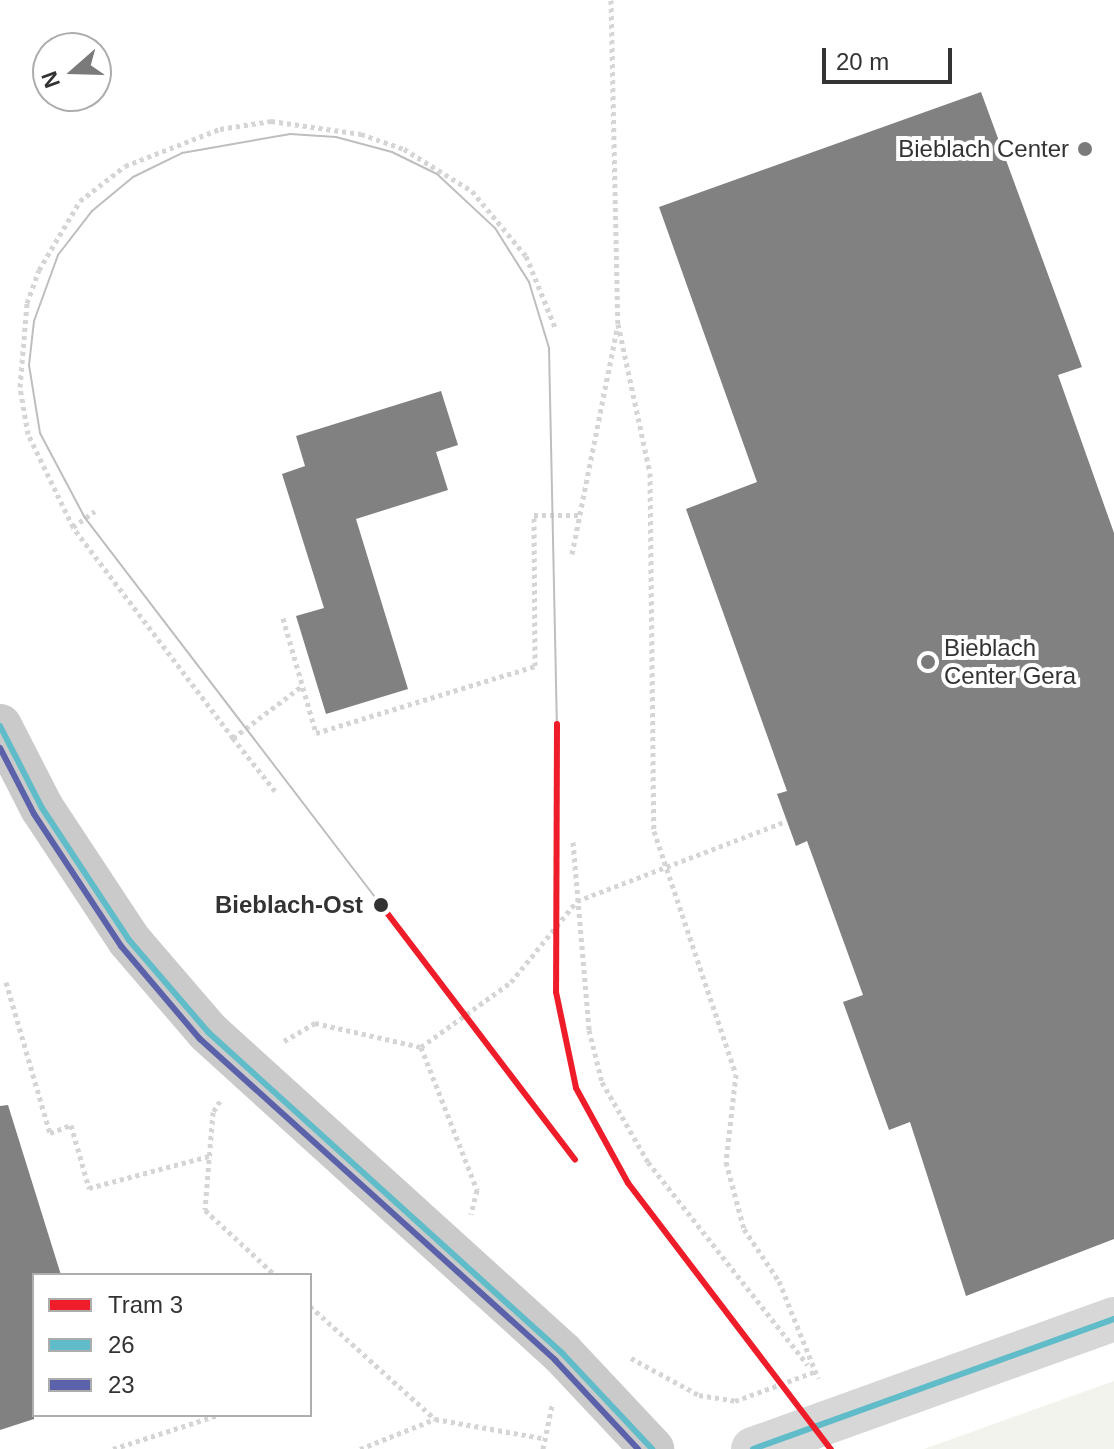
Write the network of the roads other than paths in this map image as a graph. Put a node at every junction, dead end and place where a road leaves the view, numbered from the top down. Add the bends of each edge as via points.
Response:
1 (0, 726) edge
2 (1114, 1319) edge
3 (652, 1449) edge
4 (753, 1449) edge

1 - 3 main road via 42,808 129,940 243,1066 461,1258 588,1378
2 - 4 street

